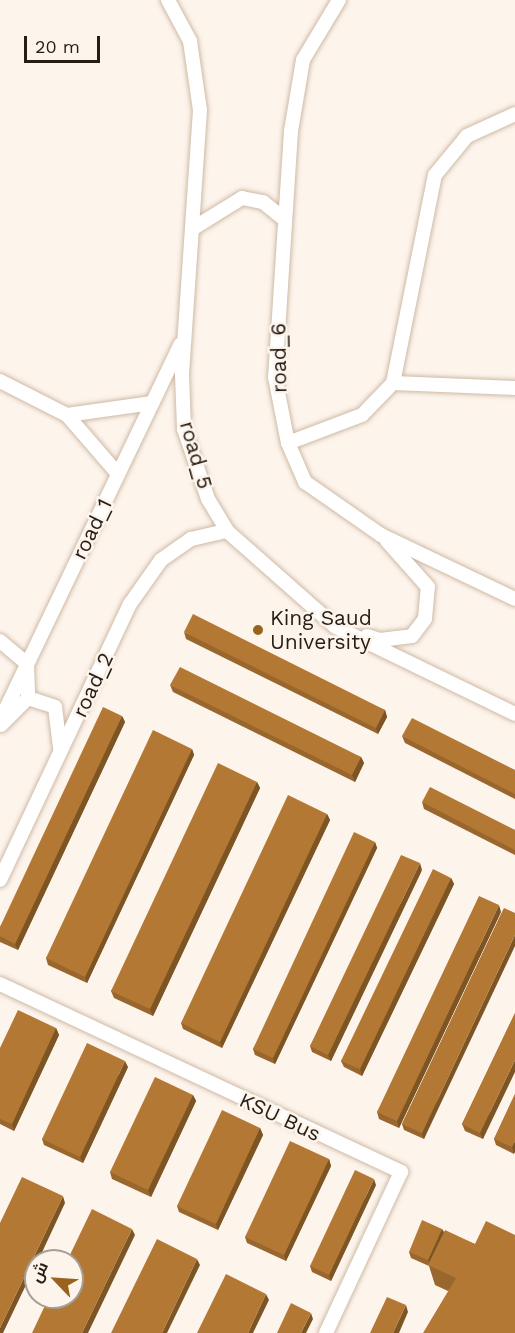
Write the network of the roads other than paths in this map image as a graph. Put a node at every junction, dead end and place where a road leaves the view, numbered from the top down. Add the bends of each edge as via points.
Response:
1 (168, 0) edge
2 (339, 0) edge
3 (515, 114) edge
4 (284, 219) junction
5 (192, 230) junction
6 (184, 337) junction
7 (0, 381) edge
8 (393, 383) junction
9 (515, 388) edge
10 (152, 403) junction
11 (67, 415) junction
12 (288, 443) junction
13 (118, 474) junction
14 (227, 531) junction
15 (381, 535) junction
16 (515, 599) edge
17 (336, 627) junction
18 (0, 641) edge
19 (27, 664) junction
20 (28, 698) junction
21 (515, 714) edge
22 (0, 721) edge
23 (0, 726) edge
24 (60, 756) junction
25 (0, 880) edge
26 (0, 984) edge
27 (326, 1333) edge

1 - 5 lane, road_5 via 190,41 198,78
2 - 4 lane, road_6 via 303,60
3 - 8 lane via 467,136 435,175
4 - 5 lane via 263,202 242,198
4 - 12 lane, road_6 via 275,377
5 - 6 lane, road_5
6 - 10 lane, road_1
6 - 14 lane, road_5 via 184,429 208,499
7 - 11 lane
8 - 9 lane
8 - 12 lane via 362,415
10 - 11 lane
10 - 13 lane, road_1
11 - 13 lane
12 - 15 lane, road_6 via 305,482
13 - 19 lane, road_1
14 - 17 lane, road_5
14 - 24 lane, road_2 via 191,538 161,560 130,604
15 - 16 lane, road_6
15 - 17 lane via 428,587 425,619 412,636 381,640
17 - 21 lane, road_5
18 - 19 lane
19 - 20 lane
19 - 22 lane, road_1
20 - 23 lane
20 - 24 lane via 55,707 62,726
24 - 25 lane, road_2
26 - 27 lane, KSU Bus via 401,1172

